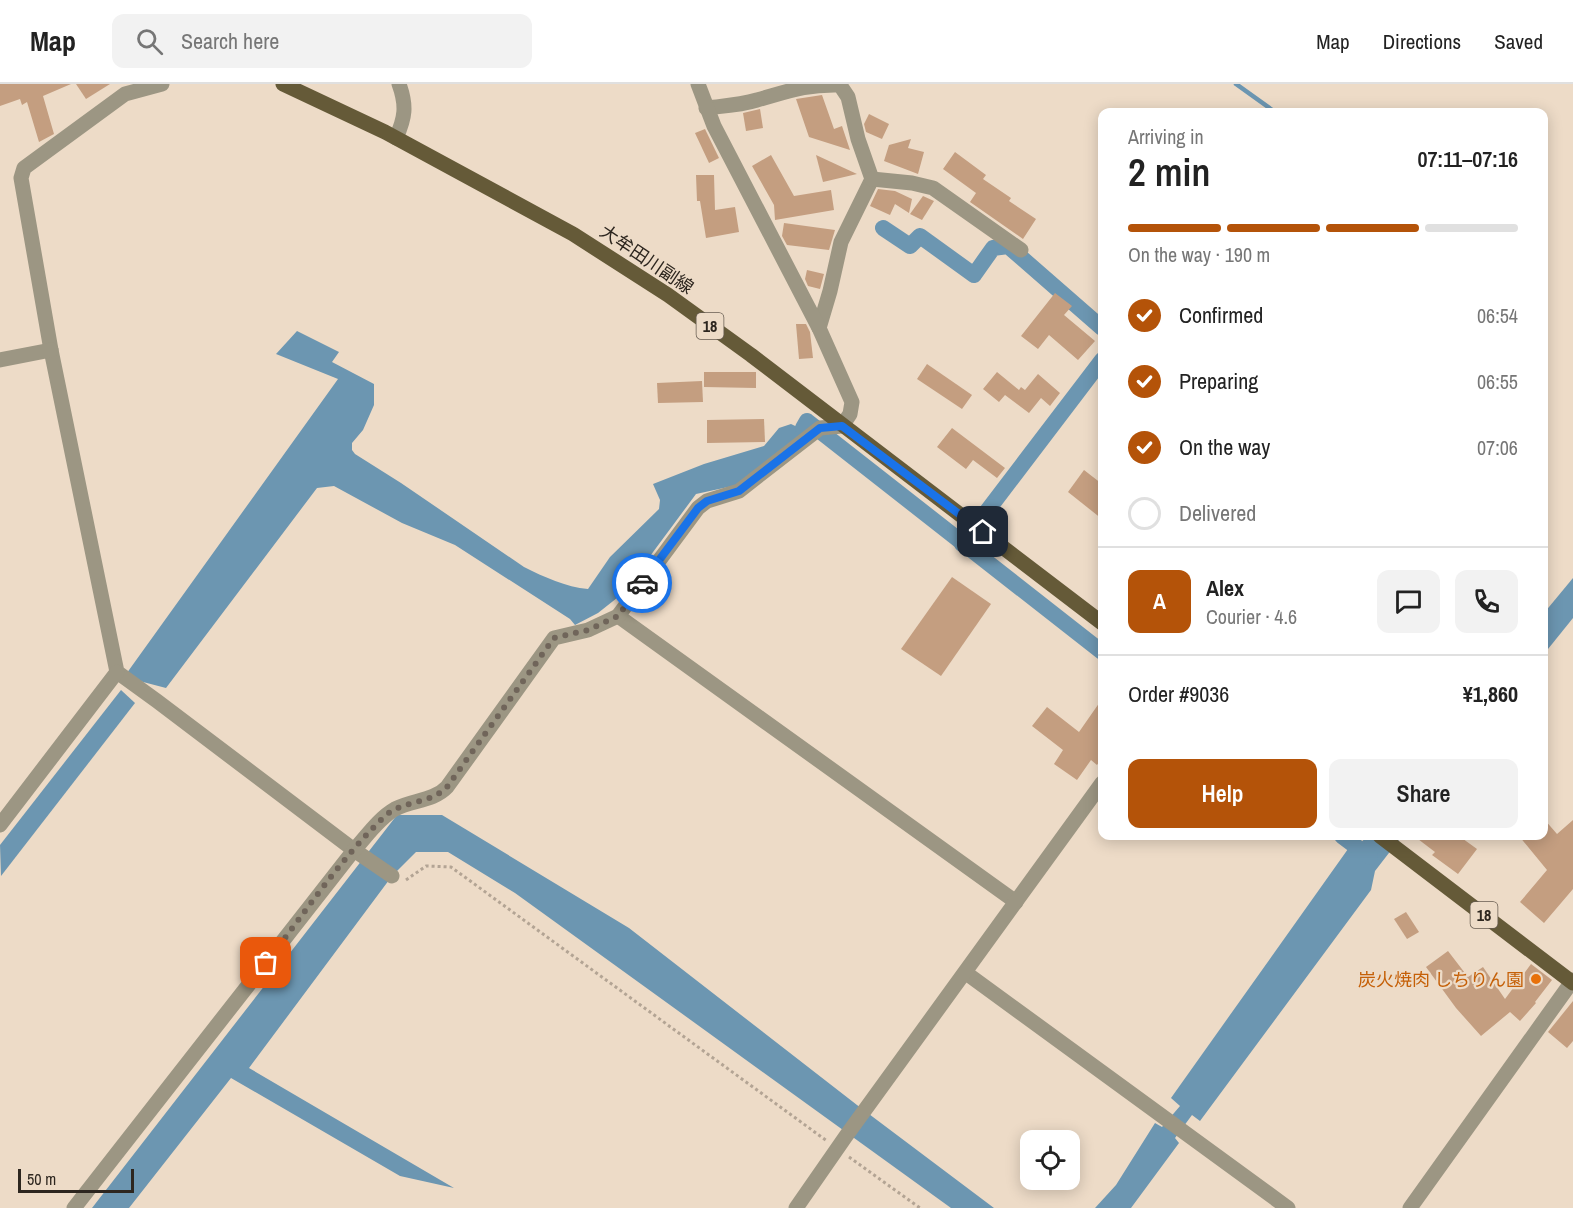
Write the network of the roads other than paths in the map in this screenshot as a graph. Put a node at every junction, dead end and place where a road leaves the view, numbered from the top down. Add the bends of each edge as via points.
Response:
1 (162, 84) edge
2 (283, 84) edge
3 (399, 84) edge
4 (698, 84) edge
5 (841, 85) edge
6 (706, 108) junction
7 (396, 138) junction
8 (872, 179) junction
9 (1021, 250) dead end
10 (819, 328) junction
11 (51, 350) junction
12 (0, 360) edge
13 (842, 426) junction
14 (618, 616) junction
15 (1098, 621) edge
16 (121, 675) junction
17 (1098, 789) edge
18 (0, 825) edge
19 (1385, 840) edge
20 (359, 853) junction
21 (392, 876) road end
22 (1016, 902) junction
23 (966, 973) junction
24 (1572, 982) edge
25 (74, 1208) edge
26 (796, 1208) edge
27 (1288, 1208) edge
28 (1410, 1208) edge

1 - 11 street via 125,94 24,168 22,190
2 - 7 main road, 大牟田川副線 / 18
3 - 7 street via 404,97 404,120
4 - 6 street
5 - 6 street via 797,88 756,101
5 - 8 street
6 - 10 street
7 - 13 main road, 大牟田川副線 / 18 via 573,234 668,295
8 - 9 street via 933,188
8 - 10 street via 841,242
10 - 13 street via 852,402
11 - 12 street
11 - 16 street
13 - 14 street via 820,428 739,491 707,501 698,508
13 - 15 main road, 大牟田川副線 / 18
14 - 20 street via 588,630 554,638 441,794 387,814
14 - 22 street
16 - 18 street
16 - 20 street
17 - 22 street
19 - 24 main road, 18
20 - 21 street
20 - 25 street
22 - 23 street
23 - 26 street
23 - 27 street
24 - 28 street

